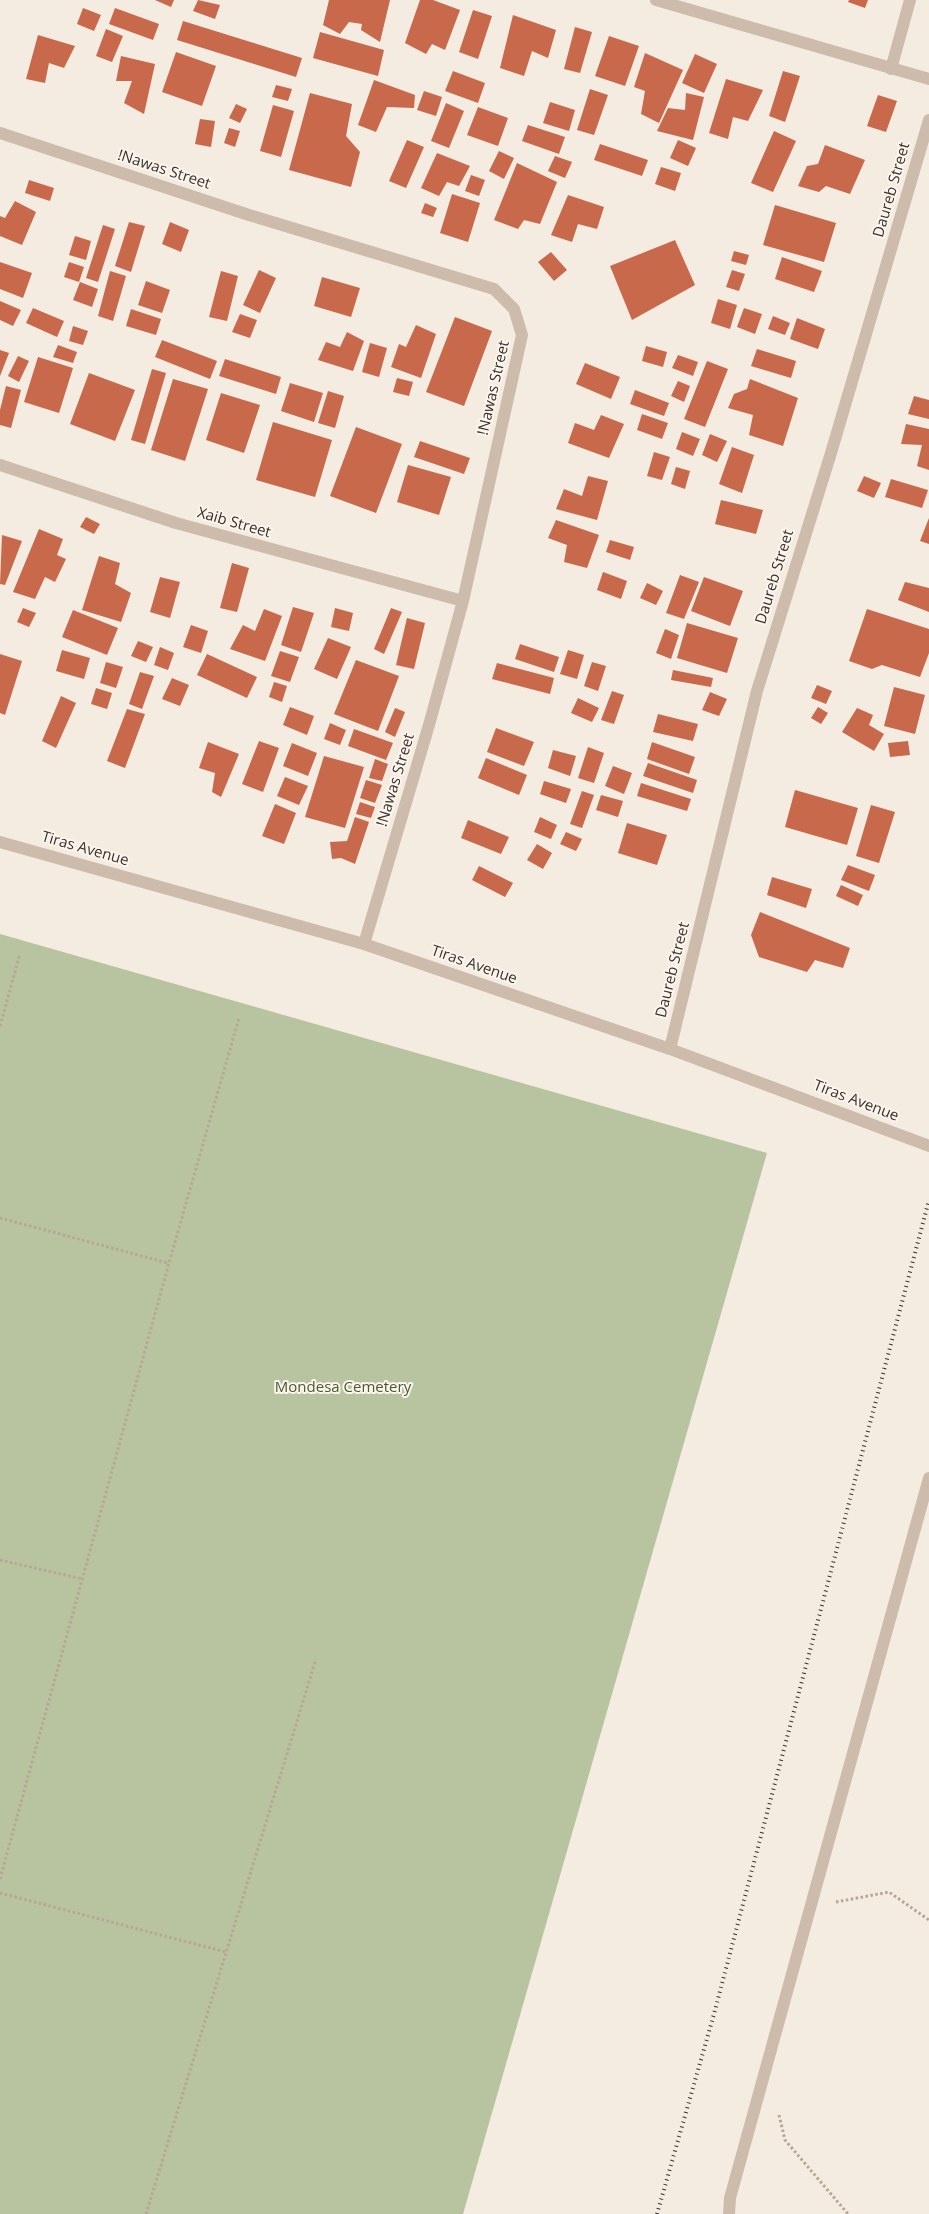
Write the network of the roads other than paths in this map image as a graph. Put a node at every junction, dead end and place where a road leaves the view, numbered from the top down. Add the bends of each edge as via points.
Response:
1 (656, 0) edge
2 (910, 0) edge
3 (891, 69) junction
4 (929, 80) edge
5 (929, 120) edge
6 (0, 133) edge
7 (0, 465) edge
8 (463, 601) junction
9 (0, 842) edge
10 (364, 944) junction
11 (670, 1049) junction
12 (929, 1146) edge
13 (929, 1478) edge
14 (729, 2214) edge

1 - 3 street
2 - 3 street
3 - 4 street
5 - 11 street, Daureb Street via 757,691
6 - 8 street, !Nawas Street via 249,215 494,289 514,309 522,335
7 - 8 street, Xaib Street via 176,523
8 - 10 street, !Nawas Street
9 - 10 street, Tiras Avenue
10 - 11 street, Tiras Avenue
11 - 12 street, Tiras Avenue
13 - 14 street via 730,2198

